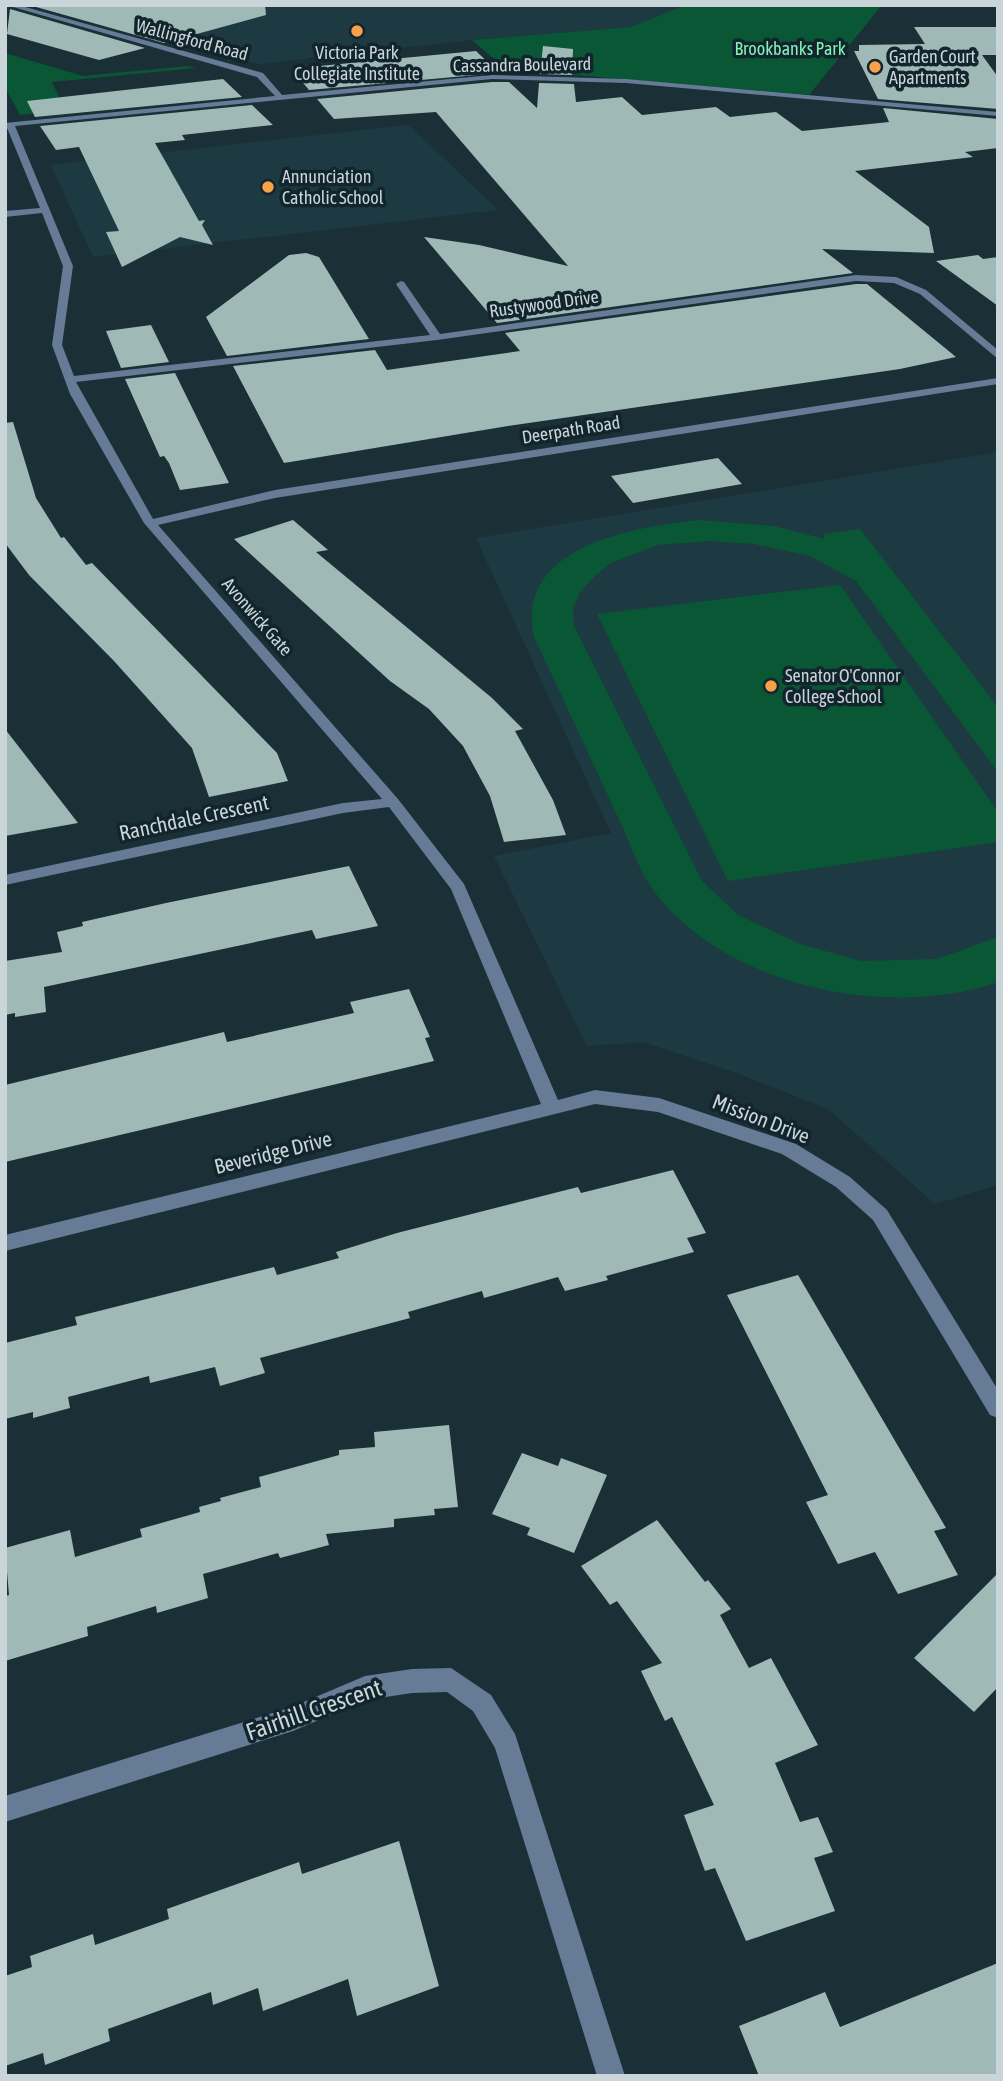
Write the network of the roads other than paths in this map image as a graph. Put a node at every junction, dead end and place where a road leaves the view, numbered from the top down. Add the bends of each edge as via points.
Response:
1 (9, 5) edge
2 (279, 96) junction
3 (998, 114) edge
4 (7, 125) edge
5 (47, 210) junction
6 (5, 214) edge
7 (401, 284) dead end
8 (438, 337) junction
9 (998, 356) edge
10 (70, 380) junction
11 (998, 381) edge
12 (150, 523) junction
13 (393, 802) junction
14 (5, 880) edge
15 (552, 1107) junction
16 (5, 1243) edge
17 (998, 1409) edge
18 (5, 1810) edge
19 (611, 2076) edge

1 - 2 street, Wallingford Road via 260,75
2 - 3 street, Cassandra Boulevard via 492,77 544,77
2 - 4 street, Cassandra Boulevard
4 - 5 street, Avonwick Gate
5 - 6 street
5 - 10 street, Avonwick Gate via 68,266 57,345
7 - 8 street
8 - 9 street, Rustywood Drive via 856,278 896,280 923,292
8 - 10 street, Rustywood Drive
10 - 12 street, Avonwick Gate
11 - 12 street, Deerpath Road via 275,494
12 - 13 street, Avonwick Gate
13 - 14 street, Ranchdale Crescent via 343,808
13 - 15 street, Avonwick Gate via 458,888
15 - 16 street, Beveridge Drive
15 - 17 street, Mission Drive via 595,1097 659,1105 789,1149 843,1182 880,1215
18 - 19 street, Fairhill Crescent via 293,1719 365,1688 451,1680 482,1703 506,1743

